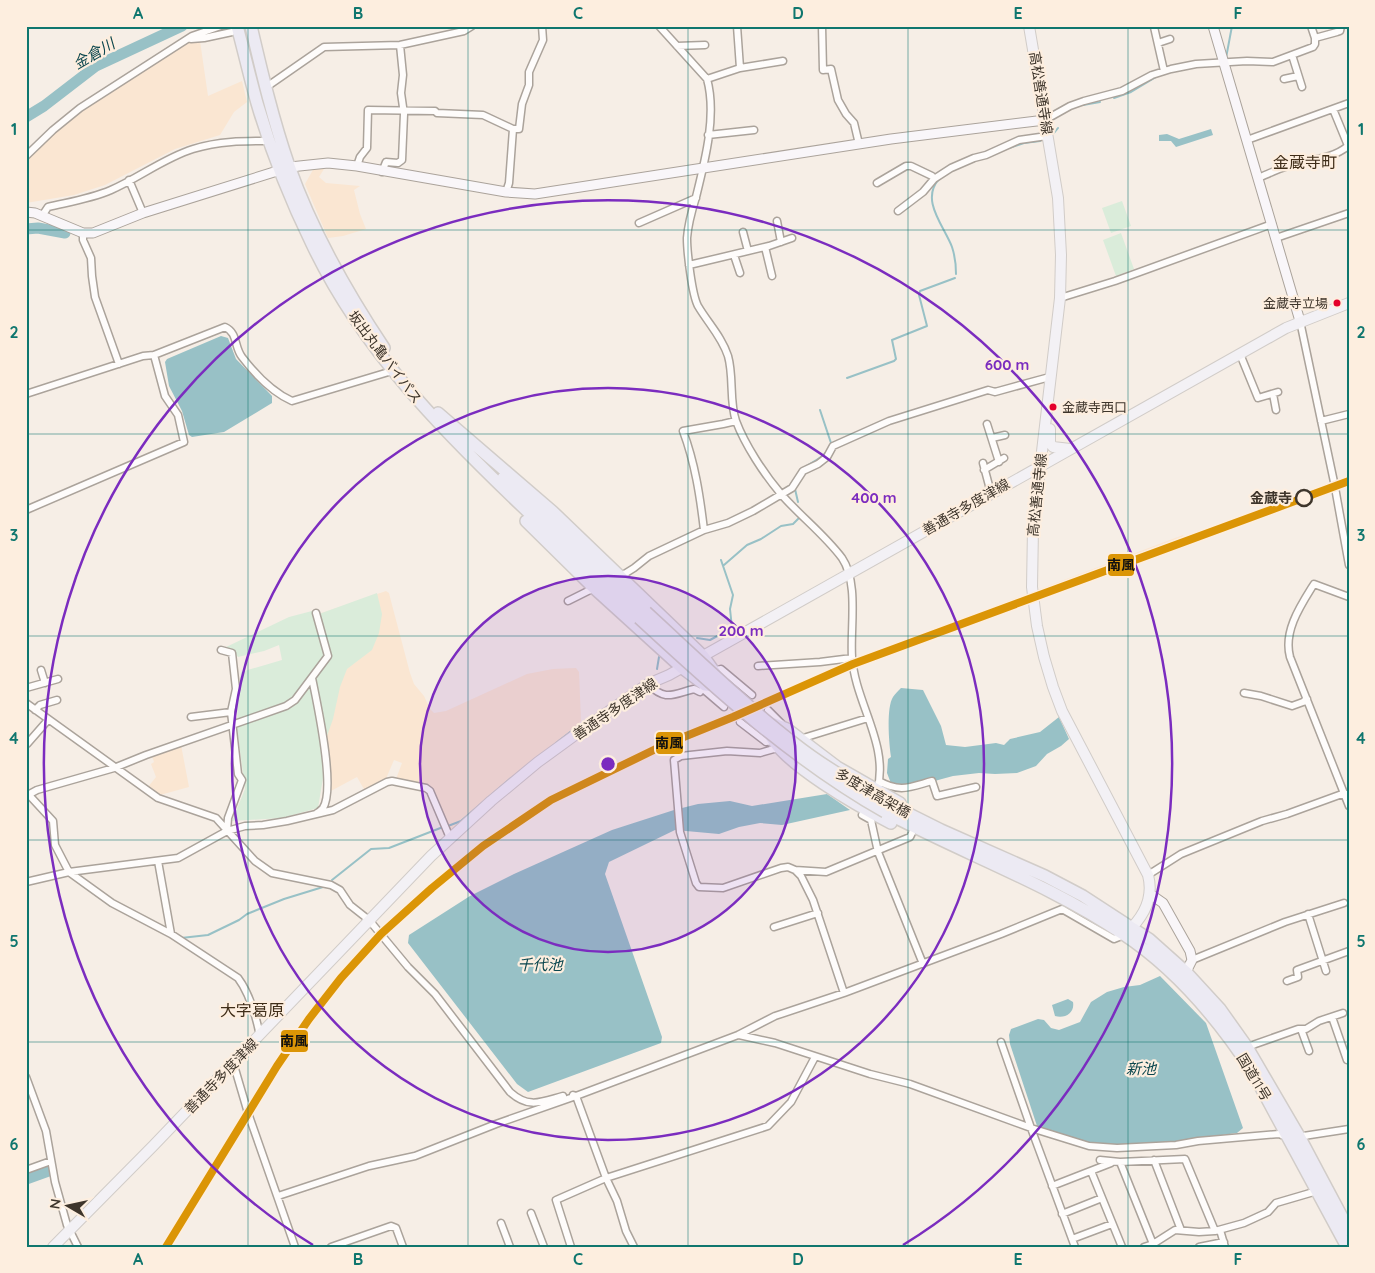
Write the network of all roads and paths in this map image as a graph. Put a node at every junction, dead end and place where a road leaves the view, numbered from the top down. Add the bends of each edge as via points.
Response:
1 (221, 26) edge
2 (251, 26) edge
3 (472, 26) edge
4 (542, 26) edge
5 (659, 26) edge
6 (737, 26) edge
7 (822, 26) edge
8 (1029, 26) edge
9 (1213, 26) edge
10 (1311, 26) edge
11 (1341, 26) edge
12 (1154, 27) edge
13 (235, 29) edge
14 (1315, 38) junction
15 (187, 39) junction
16 (1170, 39) dead end
17 (1158, 42) junction
18 (400, 45) junction
19 (705, 45) dead end
20 (676, 46) junction
21 (1292, 55) junction
22 (783, 61) dead end
23 (1224, 62) junction
24 (740, 68) junction
25 (1164, 71) junction
26 (1298, 76) junction
27 (707, 79) junction
28 (1284, 79) dead end
29 (1302, 87) dead end
30 (265, 88) junction
31 (1349, 103) edge
32 (1333, 109) junction
33 (403, 110) junction
34 (1045, 120) junction
35 (513, 129) junction
36 (754, 130) dead end
37 (708, 135) junction
38 (1048, 136) junction
39 (1247, 140) junction
40 (270, 141) junction
41 (859, 144) junction
42 (1348, 147) edge
43 (26, 156) edge
44 (357, 166) junction
45 (285, 169) junction
46 (703, 169) junction
47 (382, 172) junction
48 (1258, 178) junction
49 (934, 179) junction
50 (128, 180) junction
51 (878, 182) dead end
52 (506, 192) junction
53 (696, 198) junction
54 (898, 211) dead end
55 (26, 212) edge
56 (144, 212) junction
57 (1349, 213) edge
58 (42, 216) junction
59 (777, 221) dead end
60 (639, 223) dead end
61 (1272, 224) junction
62 (743, 232) dead end
63 (83, 233) junction
64 (792, 238) dead end
65 (1276, 238) junction
66 (781, 242) junction
67 (765, 247) junction
68 (748, 251) junction
69 (734, 255) junction
70 (689, 265) junction
71 (740, 273) dead end
72 (772, 276) dead end
73 (1060, 298) junction
74 (1349, 303) edge
75 (1300, 321) junction
76 (1240, 354) junction
77 (154, 355) junction
78 (119, 364) junction
79 (392, 371) junction
80 (1046, 378) dead end
81 (409, 392) junction
82 (26, 394) edge
83 (1048, 396) junction
84 (1276, 410) dead end
85 (438, 413) junction
86 (1349, 414) edge
87 (736, 421) junction
88 (1321, 421) junction
89 (987, 424) dead end
90 (1005, 435) dead end
91 (992, 438) junction
92 (1070, 449) junction
93 (1042, 451) junction
94 (1055, 457) junction
95 (1040, 465) junction
96 (1018, 478) junction
97 (991, 493) junction
98 (781, 494) junction
99 (26, 510) edge
100 (1033, 528) junction
101 (704, 530) junction
102 (1349, 565) edge
103 (849, 574) junction
104 (619, 577) junction
105 (596, 587) junction
106 (1349, 597) edge
107 (568, 601) dead end
108 (316, 613) dead end
109 (643, 615) junction
110 (221, 650) dead end
111 (703, 656) junction
112 (852, 658) junction
113 (758, 666) dead end
114 (681, 667) junction
115 (41, 670) dead end
116 (714, 670) junction
117 (312, 678) junction
118 (58, 679) dead end
119 (45, 683) junction
120 (648, 684) junction
121 (26, 688) edge
122 (701, 688) junction
123 (1244, 693) dead end
124 (752, 695) dead end
125 (1307, 699) junction
126 (57, 700) dead end
127 (26, 703) edge
128 (724, 707) dead end
129 (35, 710) junction
130 (231, 712) junction
131 (191, 717) dead end
132 (868, 718) junction
133 (48, 720) junction
134 (740, 722) dead end
135 (232, 725) junction
136 (785, 729) junction
137 (800, 739) junction
138 (27, 744) edge
139 (776, 744) junction
140 (114, 768) junction
141 (878, 786) junction
142 (976, 787) dead end
143 (1346, 794) edge
144 (28, 795) edge
145 (1349, 806) edge
146 (887, 808) junction
147 (865, 810) junction
148 (316, 814) junction
149 (227, 831) junction
150 (912, 833) junction
151 (450, 838) junction
152 (878, 850) junction
153 (158, 861) junction
154 (795, 870) junction
155 (69, 872) junction
156 (1148, 875) junction
157 (26, 882) edge
158 (1150, 894) junction
159 (1083, 896) junction
160 (1344, 903) dead end
161 (818, 913) junction
162 (1090, 913) junction
163 (1308, 914) junction
164 (369, 920) junction
165 (774, 927) dead end
166 (1128, 931) junction
167 (172, 934) junction
168 (1349, 951) edge
169 (1192, 960) junction
170 (1323, 961) junction
171 (922, 964) junction
172 (1186, 972) junction
173 (1326, 972) dead end
174 (1287, 981) dead end
175 (844, 993) junction
176 (1343, 1013) dead end
177 (1332, 1017) junction
178 (1301, 1029) junction
179 (738, 1035) junction
180 (260, 1036) junction
181 (1001, 1042) dead end
182 (1247, 1046) junction
183 (1309, 1051) dead end
184 (815, 1057) junction
185 (1347, 1060) dead end
186 (233, 1062) junction
187 (26, 1077) edge
188 (576, 1096) junction
189 (1031, 1128) junction
190 (1349, 1129) edge
191 (1294, 1137) junction
192 (1100, 1160) dead end
193 (1154, 1160) junction
194 (51, 1161) junction
195 (1117, 1162) junction
196 (26, 1170) edge
197 (1091, 1171) junction
198 (606, 1178) junction
199 (1052, 1186) junction
200 (1322, 1190) junction
201 (278, 1196) junction
202 (1102, 1198) junction
203 (531, 1213) dead end
204 (1062, 1214) junction
205 (501, 1223) dead end
206 (1112, 1224) junction
207 (1181, 1230) junction
208 (1349, 1230) edge
209 (70, 1231) junction
210 (1217, 1231) junction
211 (1072, 1239) junction
212 (1156, 1244) edge
213 (1224, 1244) edge
214 (53, 1247) edge
215 (78, 1247) edge
216 (295, 1247) edge
217 (330, 1247) edge
218 (403, 1247) edge
219 (510, 1247) edge
220 (544, 1247) edge
221 (571, 1247) edge
222 (634, 1247) edge
223 (1075, 1247) edge
224 (1122, 1247) edge
225 (1144, 1247) edge
226 (1199, 1247) edge
227 (1347, 1247) edge

1 - 15 street
2 - 30 highway, 坂出丸亀バイパス
3 - 18 street via 464,31
4 - 35 street via 543,40 529,72 519,129
5 - 20 street
6 - 24 street
7 - 41 street via 823,70 831,69 838,100 854,123
8 - 34 main road, 高松善通寺線
9 - 23 street
10 - 14 street
11 - 14 street via 1340,31
12 - 17 street
13 - 15 street
13 - 40 highway, 坂出丸亀バイパス
14 - 21 street via 1313,47
15 - 43 street via 80,108
16 - 17 street
17 - 25 street
18 - 30 street via 324,47
18 - 33 street
19 - 20 street
20 - 27 street
21 - 23 street via 1273,62
21 - 26 street
22 - 24 street
23 - 25 street
23 - 39 street
24 - 27 street
25 - 34 street via 1122,91 1084,100
26 - 28 street
26 - 29 street
27 - 37 street via 712,102
30 - 45 highway, 坂出丸亀バイパス
31 - 32 street
32 - 39 street
32 - 42 street
33 - 35 street via 483,115
33 - 44 street via 368,110 368,148
33 - 47 street via 402,160 386,162
34 - 38 main road, 高松善通寺線
34 - 41 street
35 - 52 street
36 - 37 street
37 - 46 street
38 - 49 street via 1018,140 961,163
38 - 73 main road, 高松善通寺線 via 1060,223
39 - 48 street
40 - 45 highway, 坂出丸亀バイパス
40 - 50 street via 218,143 192,149
41 - 46 street
42 - 48 street via 1332,156 1289,166
44 - 45 street via 328,163
44 - 47 street
45 - 56 street
45 - 79 highway, 坂出丸亀バイパス via 312,245 353,317
45 - 85 highway, 坂出丸亀バイパス via 358,308 384,348
46 - 52 street via 556,192
46 - 53 street
47 - 52 street
48 - 61 street
49 - 51 street via 906,166
49 - 54 street
50 - 56 street
50 - 58 street via 91,198 48,207
53 - 60 street
53 - 70 street via 688,226
55 - 58 street
56 - 63 street via 93,233
57 - 65 street
58 - 63 street
59 - 66 street
61 - 65 street
61 - 73 street via 1115,282
62 - 68 street
63 - 78 street via 91,258 95,297
64 - 66 street
65 - 75 street
66 - 67 street
67 - 68 street
67 - 72 street
68 - 69 street
69 - 70 street
69 - 71 street
70 - 87 street via 697,304 728,358
73 - 83 main road, 高松善通寺線
74 - 75 main road, 善通寺多度津線
75 - 76 main road, 善通寺多度津線
75 - 88 street
76 - 84 street via 1250,386 1258,398 1276,393
76 - 92 main road, 善通寺多度津線
77 - 78 street
77 - 79 street via 225,327 234,333 240,355 278,393 292,400
77 - 99 street via 165,396 178,415 184,442
78 - 82 street
79 - 81 highway, 坂出丸亀バイパス
80 - 98 street via 995,392 988,390 889,421 833,446 827,457 803,471 792,488
81 - 105 highway via 434,426 480,476
81 - 109 highway, 坂出丸亀バイパス via 476,463
83 - 92 main road via 1051,405 1050,443
83 - 93 main road, 高松善通寺線
85 - 104 highway via 553,512
85 - 109 highway, 坂出丸亀バイパス
86 - 88 street
87 - 98 street via 759,465
87 - 101 street via 683,431 690,449
88 - 102 street
89 - 91 street
90 - 91 street
91 - 97 street via 1002,460 984,466
92 - 94 main road, 善通寺多度津線
93 - 94 main road via 1046,456
93 - 95 main road, 高松善通寺線
94 - 95 main road, 善通寺多度津線
95 - 96 main road, 善通寺多度津線
95 - 100 main road, 高松善通寺線
96 - 97 main road, 善通寺多度津線
96 - 100 main road via 1027,478 1035,483
97 - 103 main road, 善通寺多度津線
98 - 101 street via 728,523
98 - 103 street via 843,559
100 - 156 main road, 高松善通寺線 via 1032,587 1037,626 1052,687
101 - 104 street via 649,556
103 - 111 main road, 善通寺多度津線
103 - 112 street via 854,608
104 - 111 highway
105 - 107 street
105 - 114 highway
106 - 125 street via 1314,584 1299,608 1288,650
108 - 117 street via 328,656
109 - 146 highway, 多度津高架橋, bridge via 722,695 792,751 824,775
110 - 130 street via 232,653 236,689
111 - 114 main road, 善通寺多度津線
111 - 116 highway
112 - 113 street
112 - 132 street
114 - 120 main road, 善通寺多度津線
114 - 122 highway
115 - 119 street
116 - 122 street
116 - 122 highway via 718,685
116 - 124 street via 721,669
117 - 135 street via 295,700 286,706
117 - 148 street via 328,784 323,807
118 - 119 street
119 - 121 street
120 - 122 street via 669,696
120 - 151 main road, 善通寺多度津線 via 538,762
122 - 128 street
123 - 125 street via 1292,706
125 - 143 street
126 - 129 street
127 - 129 street
129 - 133 street
130 - 131 street
130 - 135 street
132 - 137 street
132 - 141 street via 880,756
133 - 138 street
133 - 140 street
134 - 139 street via 766,742
135 - 140 street
135 - 149 street via 238,774 242,780 228,818
136 - 137 highway
136 - 139 street
136 - 139 highway via 766,719
137 - 139 street
137 - 141 highway via 837,767
139 - 147 highway via 814,777
139 - 154 street via 760,753 728,751 676,758 680,832 699,887 723,888 781,868
140 - 144 street
140 - 149 street via 158,798 216,818
141 - 142 street via 900,789 932,781 936,796 948,797
141 - 147 street
141 - 159 highway via 906,806 1054,876
143 - 145 street
143 - 156 street via 1262,821 1181,854
144 - 155 street via 53,821 55,845
146 - 159 highway, 多度津高架橋 via 1045,876
146 - 162 highway, 多度津高架橋 via 942,841
147 - 150 highway
147 - 152 street via 862,815 871,820
148 - 149 street
148 - 151 street via 334,810 387,782 404,782 430,791
149 - 153 street via 178,858
149 - 164 street via 255,861 272,873 331,885
150 - 152 street via 910,837
150 - 162 highway
151 - 164 main road, 善通寺多度津線
152 - 154 street via 826,872
152 - 171 street
153 - 155 street
153 - 167 street
154 - 161 street
155 - 157 street
155 - 167 street via 112,903
156 - 158 main road, 高松善通寺線
158 - 166 main road, 高松善通寺線 via 1143,913
158 - 169 street via 1163,903
159 - 166 highway, 多度津高架橋
160 - 163 street
161 - 165 street
161 - 175 street
162 - 166 highway, 多度津高架橋
163 - 169 street
163 - 170 street
164 - 180 main road, 善通寺多度津線
164 - 188 street via 434,994 517,1099 532,1104 570,1094
166 - 171 street via 1114,939 1062,908
166 - 172 highway, 国道11号 via 1154,944
166 - 191 highway, 国道11号 via 1213,1017 1236,1046
167 - 180 street via 238,978 251,1004
168 - 170 street
169 - 172 street
170 - 173 street
170 - 174 street via 1297,970 1298,977
171 - 175 street
172 - 182 highway, 国道11号 via 1220,1009
175 - 179 street via 775,1016
176 - 177 street
177 - 178 street
177 - 185 street
178 - 182 street
178 - 183 street
179 - 184 street
179 - 188 street
180 - 186 main road, 善通寺多度津線
181 - 189 street
182 - 191 highway, 国道11号
184 - 189 street via 910,1084
184 - 198 street via 790,1102 768,1126
186 - 201 street
186 - 209 main road, 善通寺多度津線
187 - 194 street via 46,1131
188 - 198 street
188 - 201 street via 415,1156 369,1166
189 - 191 street via 1090,1146 1117,1148 1279,1134
189 - 199 street
190 - 191 street
191 - 200 highway, 国道11号
192 - 195 street
193 - 195 street
193 - 207 street
193 - 210 street via 1185,1159
194 - 196 street
194 - 209 street
195 - 197 street
195 - 212 street
197 - 199 street
197 - 202 street
198 - 221 street via 556,1200
198 - 222 street
199 - 204 street
200 - 208 highway, 国道11号
200 - 210 street via 1276,1203 1268,1212
200 - 227 highway, 国道11号
201 - 216 street
202 - 204 street
202 - 206 street
203 - 220 street
204 - 211 street
205 - 219 street
206 - 211 street
206 - 224 street
207 - 210 street
207 - 212 street via 1175,1230
209 - 214 main road, 善通寺多度津線
209 - 215 street
210 - 213 street
211 - 223 street
212 - 225 street
213 - 226 street
217 - 218 street via 390,1226 396,1228

